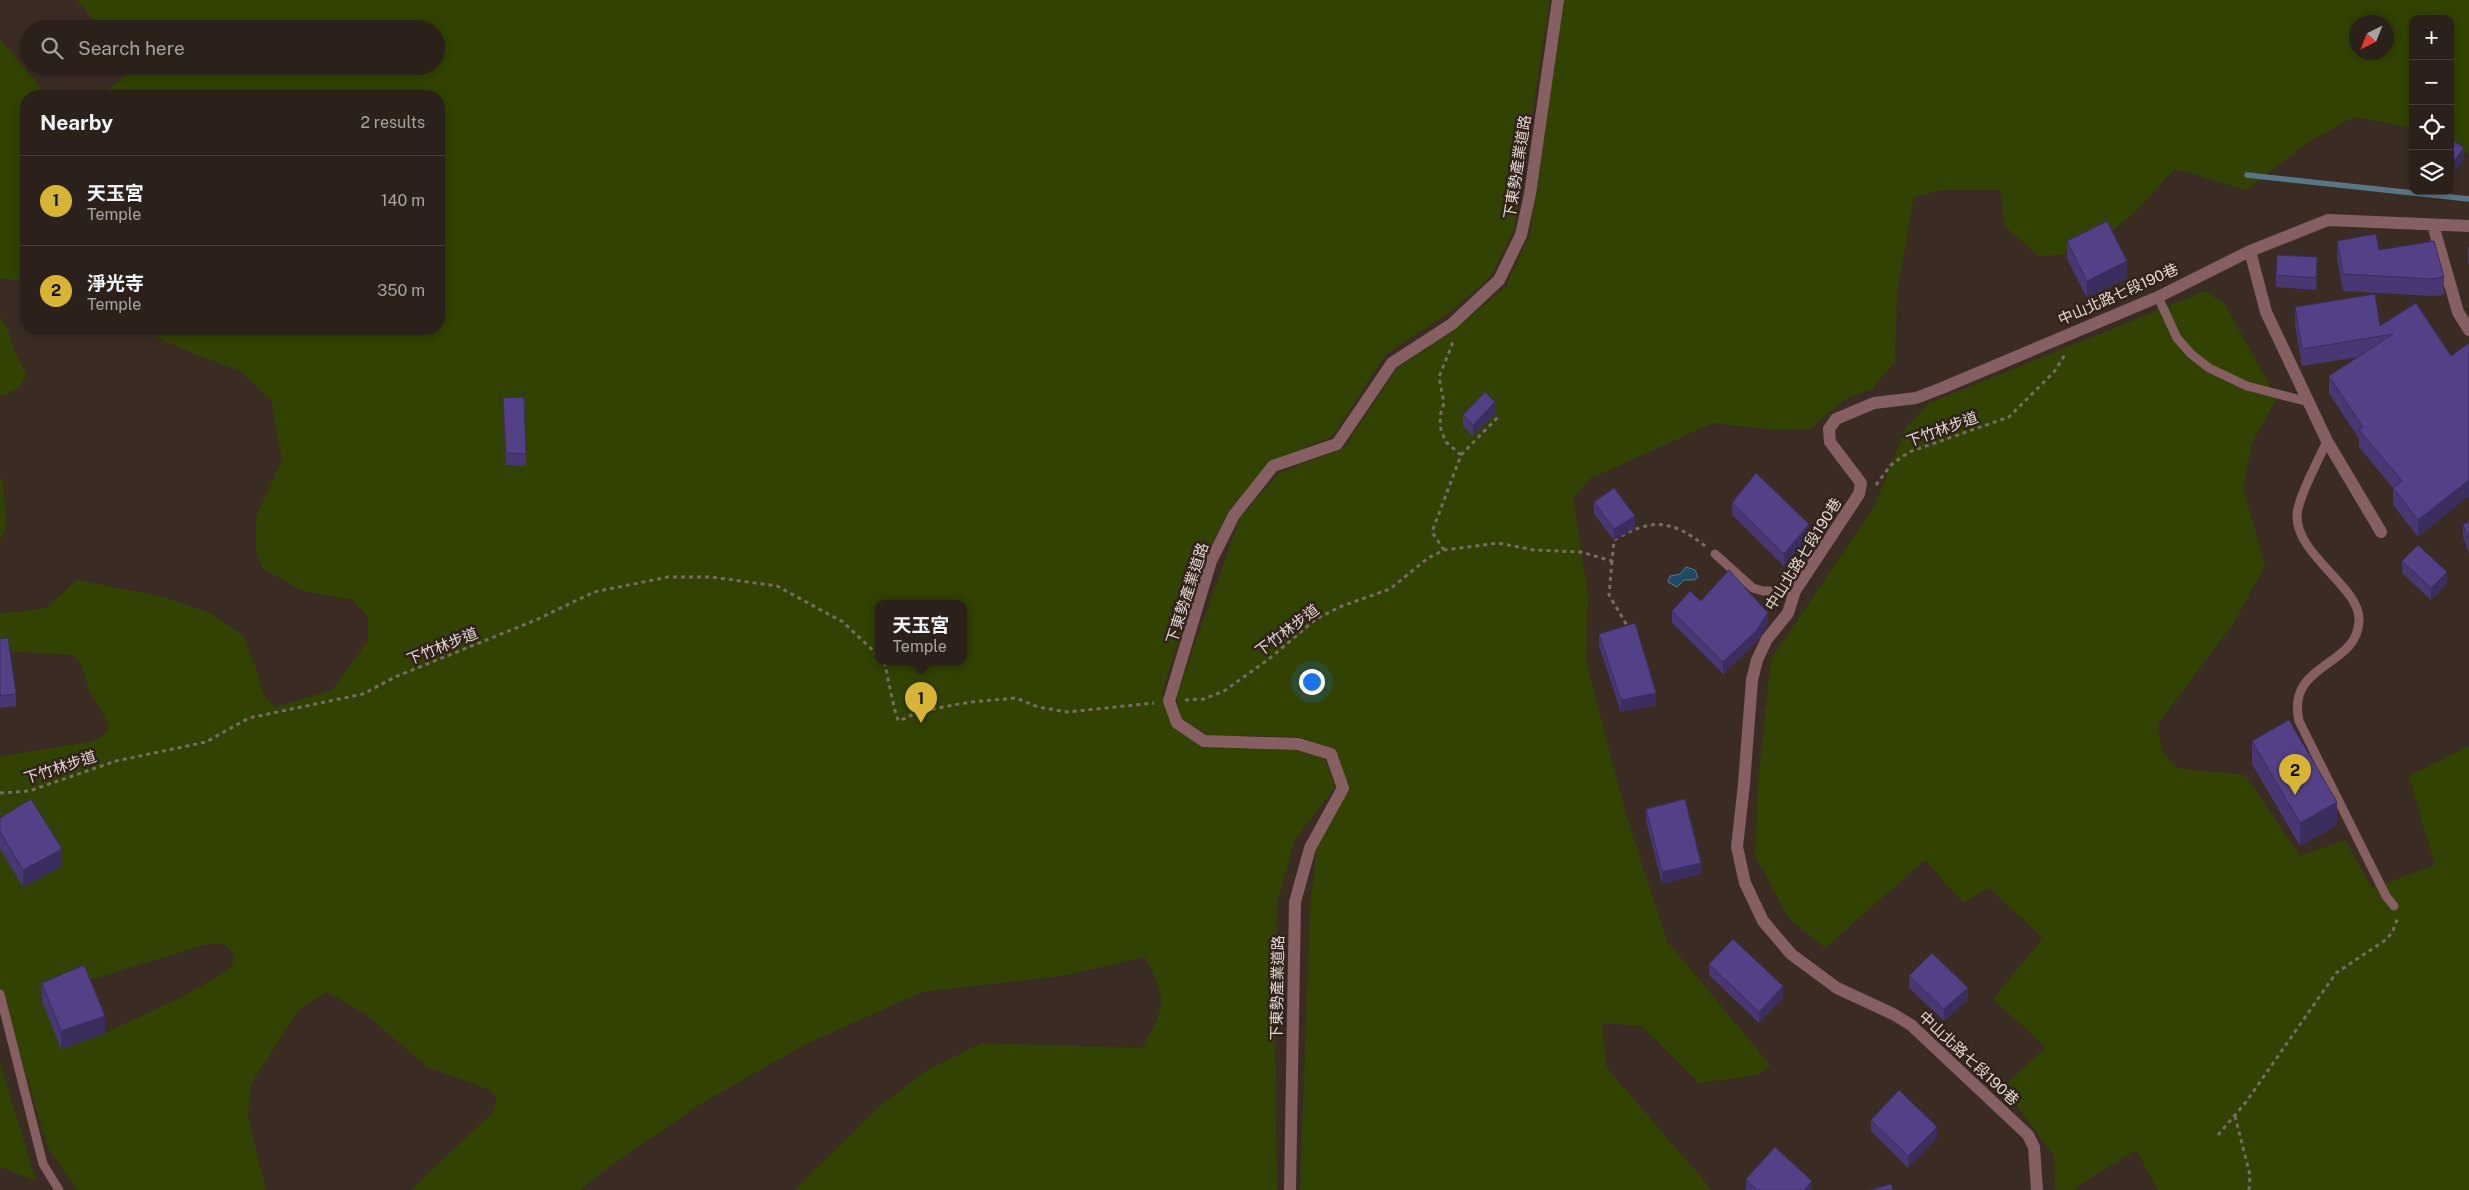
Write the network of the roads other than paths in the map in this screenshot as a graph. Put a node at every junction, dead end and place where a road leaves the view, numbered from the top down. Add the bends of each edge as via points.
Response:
1 (1558, 0) edge
2 (2433, 225) junction
3 (2469, 226) edge
4 (2250, 251) junction
5 (2158, 298) junction
6 (2469, 330) edge
7 (2309, 402) junction
8 (2327, 441) junction
9 (2381, 532) dead end
10 (1715, 554) road end
11 (1795, 591) junction
12 (2394, 906) road end
13 (0, 994) edge
14 (59, 1190) edge
15 (1290, 1190) edge
16 (2037, 1190) edge

1 - 15 street, 下東勢產業道路 via 1522,235 1499,280 1452,324 1392,363 1338,444 1273,466 1234,515 1211,561 1169,701 1177,723 1204,741 1298,744 1331,754 1342,788 1310,848 1295,902
2 - 3 street, 中山北路七段190巷
2 - 4 street, 中山北路七段190巷 via 2328,220
2 - 6 street via 2458,312
4 - 5 street, 中山北路七段190巷
4 - 7 street via 2266,312
5 - 7 lane via 2177,338 2209,368 2247,386
5 - 11 street, 中山北路七段190巷 via 1916,398 1874,402 1836,419 1829,429 1830,442 1860,483 1859,494
7 - 8 street
8 - 9 street
8 - 12 lane via 2301,500 2297,514 2299,528 2314,555 2356,604 2359,622 2355,638 2341,654 2303,685 2296,708 2299,721 2386,896
10 - 11 lane via 1753,588
11 - 16 street, 中山北路七段190巷 via 1788,613 1767,639 1752,680 1737,847 1745,883 1763,921 1791,954 1837,988 1911,1025 2028,1135 2034,1147
13 - 14 lane via 43,1164

